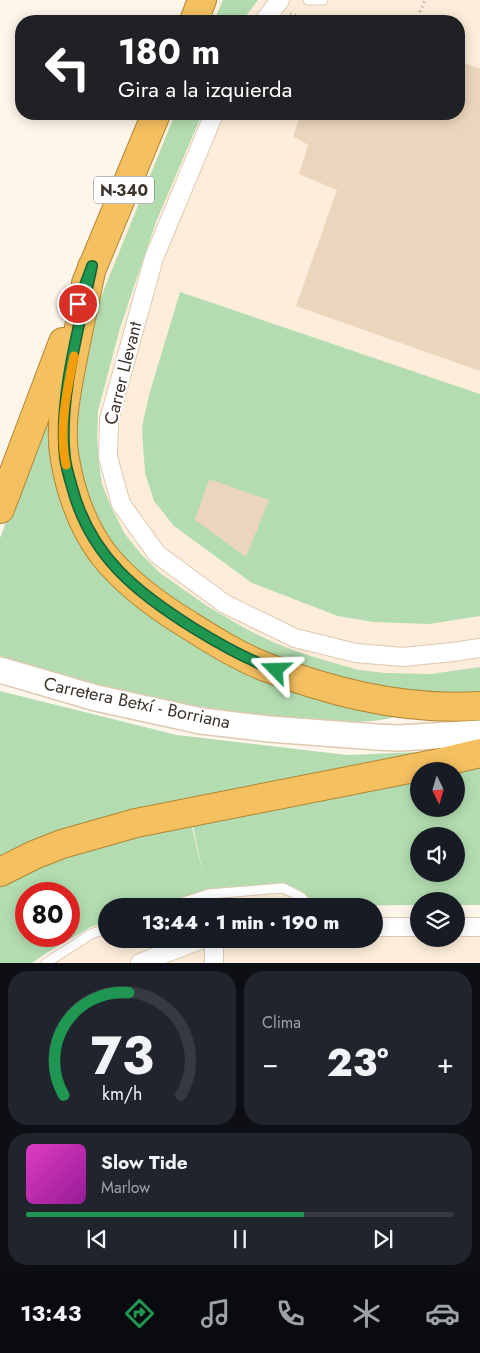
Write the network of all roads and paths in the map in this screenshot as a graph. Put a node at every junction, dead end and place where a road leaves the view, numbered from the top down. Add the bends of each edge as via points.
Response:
1 (202, 0) edge
2 (308, 0) edge
3 (324, 0) edge
4 (425, 0) edge
5 (285, 7) edge
6 (196, 15) edge
7 (273, 15) edge
8 (305, 15) edge
9 (419, 15) edge
10 (153, 120) edge
11 (212, 120) edge
12 (92, 266) junction
13 (0, 509) edge
14 (480, 648) edge
15 (0, 670) edge
16 (480, 706) edge
17 (480, 720) edge
18 (480, 732) edge
19 (335, 733) junction
20 (480, 753) edge
21 (0, 872) edge
22 (196, 898) edge
23 (302, 898) edge
24 (383, 927) edge
25 (410, 927) edge
26 (465, 927) edge
27 (480, 927) edge
28 (98, 931) edge
29 (179, 948) edge
30 (214, 948) edge
31 (46, 963) edge
32 (140, 963) edge
33 (214, 963) edge

1 - 6 highway
2 - 3 lane
4 - 9 path
5 - 7 street
5 - 8 path
10 - 12 highway, N-340
11 - 14 street, Carrer Llevant via 154,258 109,420 108,457 120,504 157,554 226,604 295,638 356,653 404,657
12 - 13 highway, N-340
12 - 16 highway via 64,408 65,458 82,519 113,566 173,615 228,649 262,665 340,692 394,703 428,707
15 - 19 main road, Carretera Betxí - Borriana via 96,698 201,720
17 - 19 main road, Carretera Betxí - Borriana
18 - 19 main road, Carretera Betxí - Borriana via 400,738
20 - 21 highway via 136,824 62,844
22 - 23 lane via 208,894 283,888
24 - 25 street
26 - 27 street
28 - 31 lane
29 - 32 street
30 - 33 street

